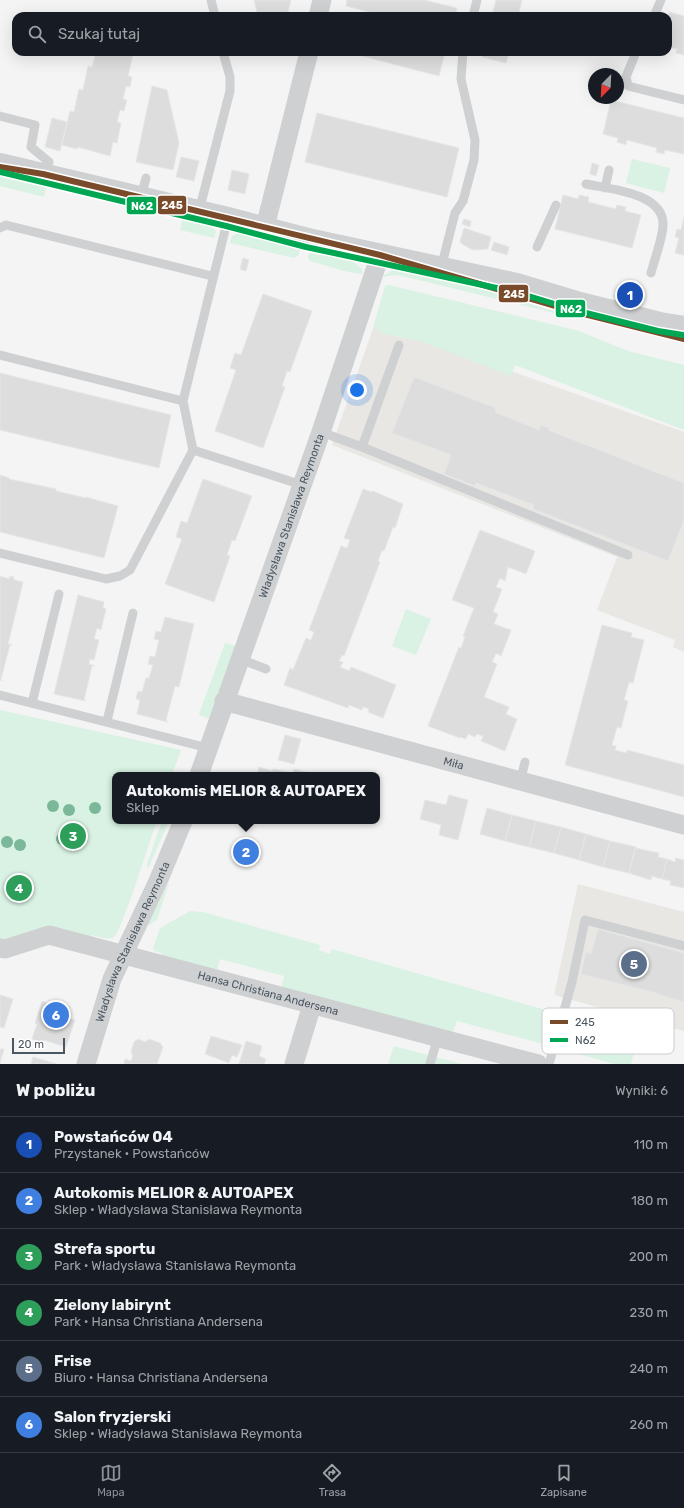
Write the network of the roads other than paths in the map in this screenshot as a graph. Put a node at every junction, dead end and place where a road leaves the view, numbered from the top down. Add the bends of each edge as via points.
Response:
1 (211, 0) edge
2 (322, 0) edge
3 (477, 0) edge
4 (661, 0) edge
5 (214, 12) edge
6 (319, 12) edge
7 (474, 12) edge
8 (656, 12) edge
9 (224, 56) edge
10 (308, 56) edge
11 (463, 56) edge
12 (634, 56) edge
13 (684, 100) edge
14 (0, 116) edge
15 (49, 162) dead end
16 (4, 166) edge
17 (609, 170) dead end
18 (586, 184) dead end
19 (605, 188) junction
20 (556, 205) dead end
21 (199, 210) junction
22 (228, 218) junction
23 (265, 227) junction
24 (0, 228) edge
25 (537, 247) dead end
26 (380, 255) junction
27 (441, 268) junction
28 (651, 273) dead end
29 (212, 276) junction
30 (684, 327) edge
31 (684, 339) edge
32 (399, 345) dead end
33 (0, 355) edge
34 (183, 401) junction
35 (321, 432) junction
36 (362, 447) junction
37 (193, 450) junction
38 (302, 485) junction
39 (0, 553) edge
40 (628, 555) dead end
41 (59, 594) dead end
42 (133, 613) dead end
43 (240, 659) junction
44 (266, 669) dead end
45 (0, 695) edge
46 (224, 701) junction
47 (32, 703) junction
48 (107, 722) junction
49 (208, 748) junction
50 (525, 762) dead end
51 (200, 772) edge
52 (520, 782) junction
53 (182, 824) edge
54 (684, 825) edge
55 (684, 946) edge
56 (0, 948) edge
57 (122, 955) junction
58 (312, 1005) junction
59 (565, 1008) edge
60 (438, 1037) junction
61 (552, 1054) edge
62 (86, 1064) edge
63 (294, 1064) edge
64 (430, 1064) edge
65 (538, 1064) edge
66 (549, 1064) edge

1 - 5 lane
2 - 6 street
3 - 7 lane
4 - 8 lane
9 - 21 lane via 230,77 230,91
10 - 23 street
11 - 27 lane via 461,79 475,140 474,160 463,201 455,213
12 - 13 lane via 626,77 628,86
14 - 15 lane via 35,125 31,147
16 - 21 street via 144,188
17 - 19 lane
18 - 19 lane
19 - 28 lane via 647,198 660,210 664,225
20 - 25 lane
21 - 22 street
22 - 23 street
22 - 29 lane
23 - 26 street
24 - 29 lane via 6,225
26 - 27 street
26 - 31 street via 576,312
26 - 35 street, Władysława Stanisława Reymonta
27 - 30 street via 537,289 660,324
29 - 34 lane
32 - 36 lane
33 - 34 lane
34 - 37 lane
35 - 36 lane
35 - 38 street, Władysława Stanisława Reymonta
36 - 40 lane
37 - 38 lane
37 - 39 lane via 139,555 130,570 120,576 106,579
38 - 43 street, Władysława Stanisława Reymonta
41 - 47 lane
42 - 48 lane
43 - 44 lane
43 - 46 street, Władysława Stanisława Reymonta
45 - 47 lane
46 - 49 street, Władysława Stanisława Reymonta
46 - 52 street, Miła
47 - 48 lane
48 - 49 lane
49 - 51 street, Władysława Stanisława Reymonta
50 - 52 lane
52 - 54 street, Miła
53 - 57 street, Władysława Stanisława Reymonta via 159,879
55 - 59 lane via 585,920
56 - 57 street, Hansa Christiana Andersena via 5,949 49,935
57 - 58 street, Hansa Christiana Andersena
57 - 62 street, Władysława Stanisława Reymonta
58 - 60 street, Hansa Christiana Andersena
58 - 63 street
60 - 64 lane
60 - 65 street, Hansa Christiana Andersena
61 - 66 lane

